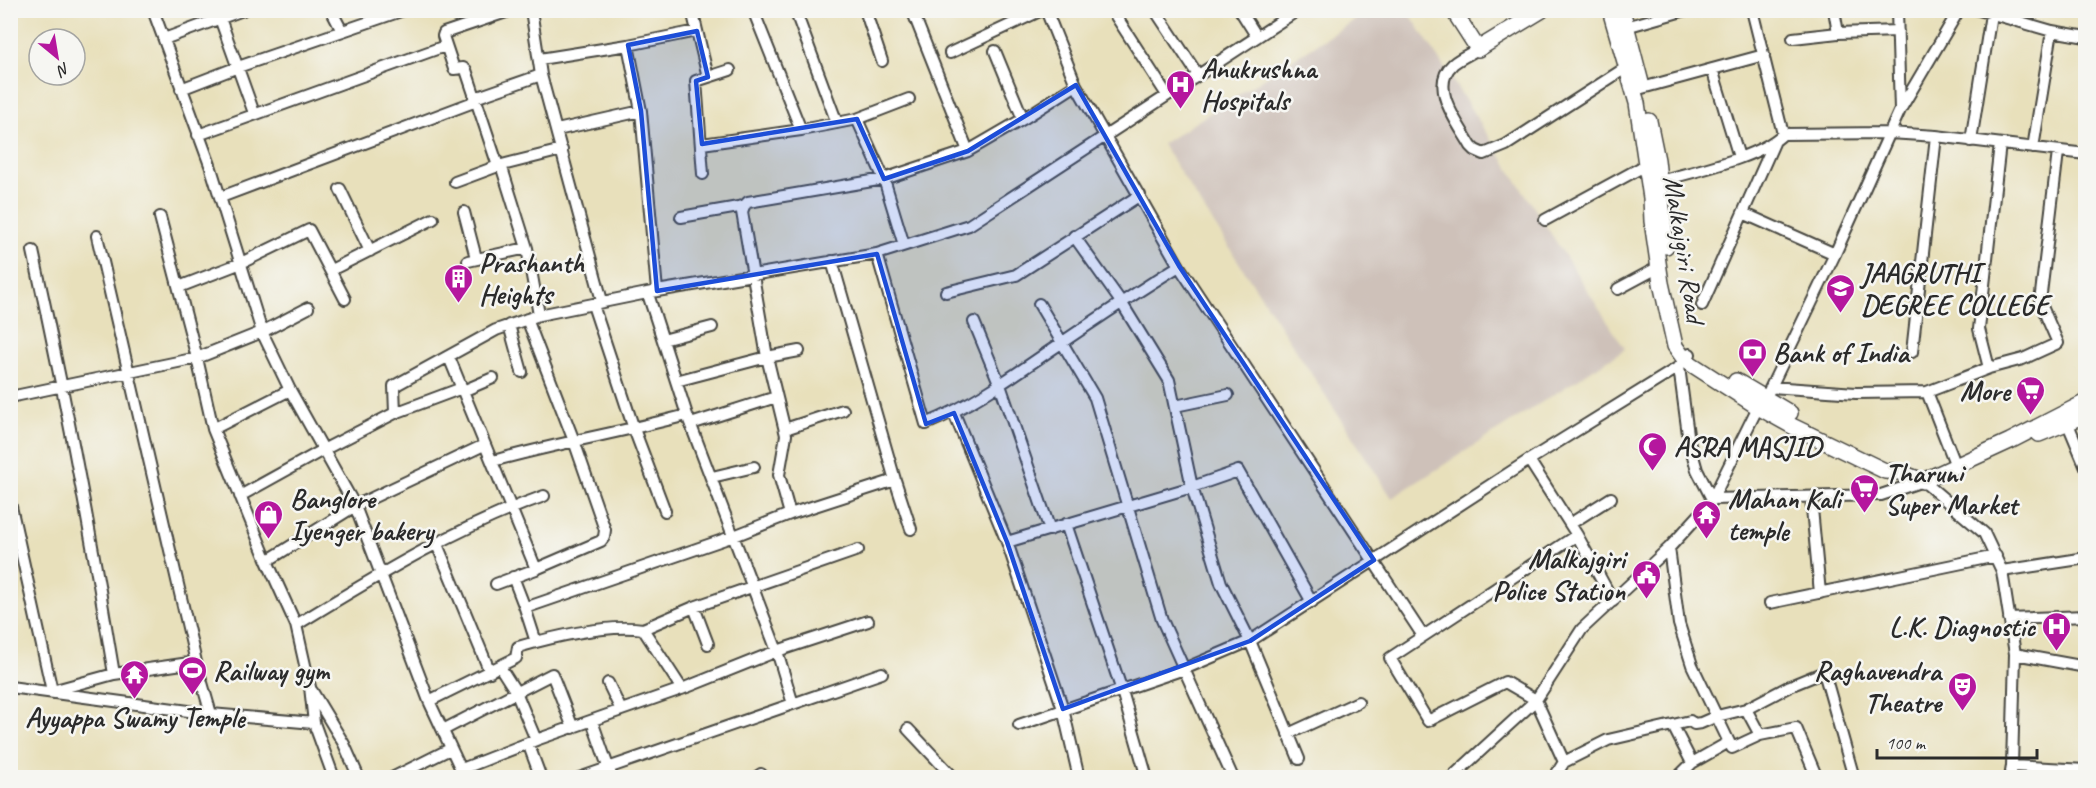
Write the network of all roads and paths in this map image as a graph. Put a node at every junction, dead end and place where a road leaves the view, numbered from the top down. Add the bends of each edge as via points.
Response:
1 (153, 10) edge
2 (243, 10) edge
3 (332, 10) edge
4 (404, 10) edge
5 (512, 10) edge
6 (531, 10) edge
7 (692, 10) edge
8 (753, 10) edge
9 (795, 10) edge
10 (865, 10) edge
11 (912, 10) edge
12 (1044, 10) edge
13 (1112, 10) edge
14 (1155, 10) edge
15 (1240, 10) edge
16 (1298, 10) edge
17 (1453, 10) edge
18 (1610, 10) edge
19 (1622, 10) edge
20 (1686, 10) edge
21 (1752, 10) edge
22 (1834, 10) edge
23 (1897, 10) edge
24 (1959, 10) edge
25 (1979, 10) edge
26 (1536, 12) edge
27 (1991, 14) junction
28 (218, 15) edge
29 (1626, 27) junction
30 (342, 31) junction
31 (697, 31) junction
32 (1898, 31) junction
33 (2052, 31) junction
34 (1838, 33) junction
35 (1257, 37) junction
36 (2085, 37) edge
37 (1793, 38) dead end
38 (164, 39) junction
39 (628, 45) junction
40 (445, 46) junction
41 (1478, 49) junction
42 (995, 51) dead end
43 (950, 53) dead end
44 (1764, 55) junction
45 (540, 59) junction
46 (882, 61) dead end
47 (238, 67) junction
48 (1627, 67) junction
49 (1712, 69) junction
50 (730, 70) dead end
51 (541, 75) junction
52 (1198, 75) junction
53 (708, 77) junction
54 (1076, 85) junction
55 (1642, 88) junction
56 (181, 89) junction
57 (1167, 95) junction
58 (475, 98) junction
59 (909, 99) dead end
60 (1900, 110) junction
61 (641, 111) junction
62 (254, 113) junction
63 (857, 119) junction
64 (1023, 119) junction
65 (837, 123) junction
66 (557, 130) junction
67 (801, 130) junction
68 (1890, 133) junction
69 (1783, 134) junction
70 (198, 135) junction
71 (1106, 136) junction
72 (1936, 136) junction
73 (1971, 141) junction
74 (1774, 143) junction
75 (702, 144) junction
76 (2000, 144) junction
77 (2033, 148) junction
78 (562, 150) junction
79 (968, 151) junction
80 (2058, 152) junction
81 (2085, 154) edge
82 (1738, 157) junction
83 (1646, 165) junction
84 (500, 166) junction
85 (703, 174) dead end
86 (884, 179) junction
87 (1660, 181) junction
88 (455, 182) dead end
89 (339, 189) dead end
90 (1140, 195) junction
91 (221, 197) junction
92 (744, 206) junction
93 (464, 212) dead end
94 (1743, 213) junction
95 (160, 217) dead end
96 (681, 217) dead end
97 (433, 219) dead end
98 (1545, 220) dead end
99 (97, 236) dead end
100 (1074, 236) junction
101 (904, 245) junction
102 (526, 248) junction
103 (370, 250) junction
104 (33, 251) dead end
105 (877, 254) junction
106 (1836, 254) junction
107 (832, 261) junction
108 (241, 263) junction
109 (1179, 266) junction
110 (1659, 267) junction
111 (331, 270) junction
112 (753, 274) junction
113 (179, 288) junction
114 (1618, 289) dead end
115 (652, 292) junction
116 (946, 292) dead end
117 (345, 298) dead end
118 (1121, 302) junction
119 (597, 303) junction
120 (1039, 304) dead end
121 (1702, 305) dead end
122 (308, 308) dead end
123 (539, 315) junction
124 (527, 319) junction
125 (974, 322) dead end
126 (509, 325) junction
127 (712, 327) dead end
128 (262, 332) junction
129 (663, 340) junction
130 (1063, 342) junction
131 (799, 351) dead end
132 (1912, 352) dead end
133 (448, 357) junction
134 (767, 357) junction
135 (197, 358) junction
136 (1685, 360) junction
137 (1989, 368) junction
138 (522, 372) dead end
139 (130, 373) junction
140 (493, 378) dead end
141 (676, 381) junction
142 (1000, 385) junction
143 (63, 386) junction
144 (462, 389) junction
145 (290, 390) junction
146 (1927, 392) junction
147 (1228, 395) dead end
148 (10, 397) edge
149 (776, 397) junction
150 (1765, 397) junction
151 (2085, 402) edge
152 (1175, 406) junction
153 (843, 410) dead end
154 (395, 413) junction
155 (954, 413) junction
156 (2085, 415) edge
157 (689, 419) junction
158 (2068, 423) junction
159 (213, 429) junction
160 (634, 429) junction
161 (785, 429) junction
162 (574, 441) junction
163 (2010, 441) junction
164 (484, 445) junction
165 (323, 450) junction
166 (1529, 460) junction
167 (493, 461) junction
168 (1956, 466) junction
169 (754, 467) dead end
170 (2085, 467) edge
171 (712, 477) junction
172 (895, 480) junction
173 (1923, 481) junction
174 (1192, 487) junction
175 (240, 496) junction
176 (544, 496) dead end
177 (1611, 498) dead end
178 (1811, 498) junction
179 (1712, 499) junction
180 (10, 502) edge
181 (355, 506) junction
182 (1127, 506) junction
183 (512, 507) junction
184 (665, 511) dead end
185 (790, 514) junction
186 (1066, 524) junction
187 (1570, 524) junction
188 (911, 529) dead end
189 (1050, 530) junction
190 (1577, 535) junction
191 (734, 536) junction
192 (436, 542) junction
193 (1007, 542) junction
194 (1670, 548) junction
195 (858, 550) dead end
196 (1996, 556) junction
197 (2085, 558) edge
198 (1374, 560) junction
199 (267, 561) junction
200 (536, 569) junction
201 (2002, 571) junction
202 (381, 574) junction
203 (513, 577) junction
204 (496, 584) dead end
205 (753, 586) junction
206 (1820, 593) junction
207 (1614, 601) junction
208 (1312, 602) junction
209 (1770, 603) dead end
210 (694, 607) junction
211 (525, 609) junction
212 (2085, 616) edge
213 (2009, 619) junction
214 (868, 621) dead end
215 (296, 625) junction
216 (648, 627) junction
217 (1423, 636) junction
218 (1250, 641) junction
219 (536, 642) junction
220 (708, 644) dead end
221 (777, 651) junction
222 (2014, 654) junction
223 (196, 662) junction
224 (2085, 667) edge
225 (494, 669) junction
226 (1184, 669) junction
227 (882, 673) dead end
228 (114, 674) junction
229 (608, 683) dead end
230 (10, 687) edge
231 (310, 687) junction
232 (688, 687) junction
233 (1122, 690) junction
234 (52, 691) junction
235 (516, 692) junction
236 (1536, 700) junction
237 (429, 701) junction
238 (1358, 702) dead end
239 (793, 704) junction
240 (1063, 709) junction
241 (621, 710) junction
242 (1746, 710) junction
243 (211, 714) junction
244 (1717, 716) junction
245 (592, 721) junction
246 (314, 723) junction
247 (1019, 725) dead end
248 (1673, 726) junction
249 (573, 728) junction
250 (908, 729) dead end
251 (443, 730) junction
252 (1288, 734) junction
253 (1760, 735) junction
254 (532, 741) junction
255 (1729, 742) junction
256 (450, 749) junction
257 (1299, 759) dead end
258 (1564, 762) junction
259 (1692, 763) junction
260 (610, 772) edge
261 (2011, 772) edge
262 (2078, 772) edge
263 (464, 773) edge
264 (334, 777) edge
265 (359, 777) edge
266 (392, 777) edge
267 (541, 777) edge
268 (579, 777) edge
269 (954, 777) edge
270 (1079, 777) edge
271 (1148, 777) edge
272 (1233, 777) edge
273 (1451, 777) edge
274 (1554, 777) edge
275 (1680, 777) edge
276 (1817, 777) edge
277 (1854, 777) edge

1 - 38 street
2 - 28 street
3 - 30 street
4 - 30 street
5 - 40 street via 448,32 443,39
6 - 45 street
7 - 31 street
8 - 67 street
9 - 65 street
10 - 46 street
11 - 79 street
12 - 43 street
12 - 54 street
13 - 57 street
14 - 52 street
15 - 35 street
16 - 35 street
17 - 41 main road
18 - 48 main road, Malkajgiri Road
19 - 29 main road, Malkajgiri Road
20 - 29 street
21 - 44 street
22 - 34 street
23 - 32 street
24 - 60 street
25 - 27 street
26 - 41 main road
27 - 33 street
27 - 73 street
28 - 38 street
28 - 47 street
29 - 55 main road, Malkajgiri Road
30 - 47 street
31 - 39 street
31 - 53 street
32 - 34 street
32 - 60 street
33 - 36 street
33 - 77 street
34 - 37 street
35 - 52 street
38 - 56 street
39 - 45 street
39 - 61 street
40 - 58 street via 459,69 467,73
40 - 62 street
41 - 48 street via 1453,65 1442,81 1444,95 1471,146 1484,154 1506,145
42 - 64 street
44 - 49 street
44 - 69 street
45 - 51 street
47 - 56 street
47 - 62 street
48 - 83 main road, Malkajgiri Road
49 - 55 street
49 - 82 street
50 - 53 street
51 - 58 street
51 - 66 street
52 - 57 street
53 - 75 street via 696,81
54 - 64 street
54 - 71 street
55 - 87 main road, Malkajgiri Road
56 - 70 street
57 - 71 street
58 - 84 street
58 - 91 street via 471,103
59 - 63 street
60 - 68 street
61 - 66 street
61 - 115 street
62 - 70 street
63 - 65 street
63 - 86 street
64 - 79 street
65 - 67 street
66 - 78 street
67 - 75 street
68 - 69 street
68 - 72 street
68 - 106 street
69 - 74 street
70 - 91 street
71 - 90 street
71 - 101 street via 969,225
72 - 73 street
72 - 132 street
73 - 76 street
74 - 82 street
74 - 94 street
75 - 85 street
76 - 77 street
76 - 137 street via 1979,330
77 - 80 street
78 - 84 street
78 - 119 street
79 - 86 street
80 - 81 street
80 - 137 street via 2040,302 2058,343 2023,359
82 - 87 street
83 - 98 street
83 - 110 main road, Malkajgiri Road
84 - 88 street
84 - 102 street
86 - 92 street via 748,202
86 - 101 street
87 - 136 main road, Malkajgiri Road via 1668,266
89 - 103 street
90 - 100 street
90 - 109 street
91 - 108 street
92 - 96 street
92 - 112 street
93 - 102 street via 472,260
94 - 106 street
94 - 121 street
95 - 113 street
97 - 103 street
99 - 139 street
100 - 116 street via 1016,275
100 - 118 street
101 - 105 street
102 - 123 street
103 - 111 street
104 - 143 street
105 - 107 street
105 - 155 street via 926,424
106 - 150 street
107 - 112 street
107 - 172 street
108 - 111 street via 309,230
108 - 113 street
108 - 128 street
109 - 118 street
109 - 198 street
110 - 114 street
110 - 136 main road, Malkajgiri Road via 1670,330
111 - 117 street
112 - 115 street
112 - 134 street
113 - 135 street
115 - 119 street
115 - 129 street
118 - 130 street
118 - 152 street via 1169,380
119 - 123 street
119 - 160 street
120 - 130 street
122 - 128 street
123 - 124 street
124 - 126 street
124 - 162 street
125 - 142 street
126 - 133 street
126 - 138 street
127 - 129 street
128 - 135 street
128 - 145 street
129 - 141 street
130 - 142 street
130 - 182 street via 1095,398
131 - 134 street
133 - 144 street
133 - 154 street via 394,386
134 - 141 street
134 - 149 street
135 - 139 street
135 - 159 street
136 - 150 main road, Malkajgiri Road
136 - 166 street
136 - 179 street via 1689,442 1697,471
137 - 146 street
139 - 143 street
139 - 223 street
140 - 144 street
141 - 157 street
142 - 155 street
142 - 189 street
143 - 148 street
143 - 228 street
144 - 154 street
144 - 164 street
145 - 159 street
145 - 165 street
146 - 150 street
146 - 168 street
147 - 152 street
149 - 157 street
149 - 161 street
150 - 173 main road, Malkajgiri Road via 1854,447 1891,462 1899,472
150 - 179 street
151 - 163 main road
152 - 174 street
153 - 161 street
154 - 165 street
155 - 193 street
156 - 158 main road
157 - 160 street
157 - 171 street
158 - 163 main road
158 - 170 street
159 - 175 street
160 - 162 street
160 - 184 street
161 - 185 street via 779,475
162 - 167 street
162 - 200 street via 605,530 604,537
163 - 168 main road
164 - 167 street
164 - 181 street
165 - 175 street
165 - 181 street
166 - 187 street
166 - 198 street
167 - 183 street
168 - 173 main road
169 - 171 street
171 - 191 street
172 - 185 street
172 - 188 street
173 - 178 street via 1881,495
173 - 196 street via 1984,532
174 - 182 street
174 - 208 street via 1238,471
174 - 218 street via 1221,583
175 - 199 street
176 - 183 street
177 - 187 street
178 - 179 street
178 - 206 street
179 - 194 street
180 - 234 street
181 - 199 street
181 - 202 street
182 - 186 street
182 - 226 street via 1162,620
183 - 192 street
183 - 200 street
185 - 191 street
186 - 189 street
186 - 233 street
187 - 190 street
189 - 193 street
190 - 207 street
190 - 217 street
191 - 205 street
191 - 211 street
192 - 202 street
192 - 225 street
193 - 240 street
194 - 207 street
194 - 244 street via 1679,624 1692,665
195 - 205 street
196 - 201 street
196 - 206 street
197 - 201 street
198 - 208 street
198 - 217 street
199 - 215 street
200 - 203 street
201 - 213 street
202 - 215 street
202 - 237 street
203 - 204 street
203 - 211 street
205 - 210 street
205 - 221 street
206 - 209 street
207 - 236 street via 1582,629
208 - 218 street
210 - 216 street
210 - 220 street
211 - 219 street
212 - 213 street
213 - 222 street
214 - 221 street
215 - 231 street
216 - 219 street via 606,629
216 - 232 street
217 - 236 street via 1390,658 1428,721 1506,682
218 - 226 street
218 - 252 street
219 - 225 street via 518,647 516,658
221 - 232 street
221 - 239 street
222 - 224 street
222 - 261 street
223 - 228 street
223 - 243 street
225 - 235 street
225 - 237 street
226 - 233 street
226 - 272 street
227 - 239 street
228 - 234 street
229 - 241 street
230 - 234 street
231 - 246 street
231 - 265 street
232 - 241 street
233 - 240 street
233 - 271 street
234 - 243 street
235 - 249 street via 552,674
235 - 251 street
235 - 254 street
236 - 258 street
236 - 273 street
237 - 251 street
238 - 252 street
239 - 260 street
240 - 247 street
240 - 270 street
241 - 245 street
242 - 244 street
242 - 253 street
242 - 277 street via 1824,672
243 - 246 street
244 - 248 street via 1701,723 1690,721
244 - 255 street
245 - 249 street
245 - 260 street
246 - 264 street
248 - 258 street via 1608,740
248 - 259 street
249 - 254 street
250 - 269 street
251 - 256 street
252 - 257 street
253 - 255 street via 1732,748
253 - 276 street via 1796,728
254 - 263 street
254 - 267 street
255 - 259 street
256 - 263 street
256 - 266 street
258 - 274 street
259 - 275 street
260 - 268 street
261 - 262 street

